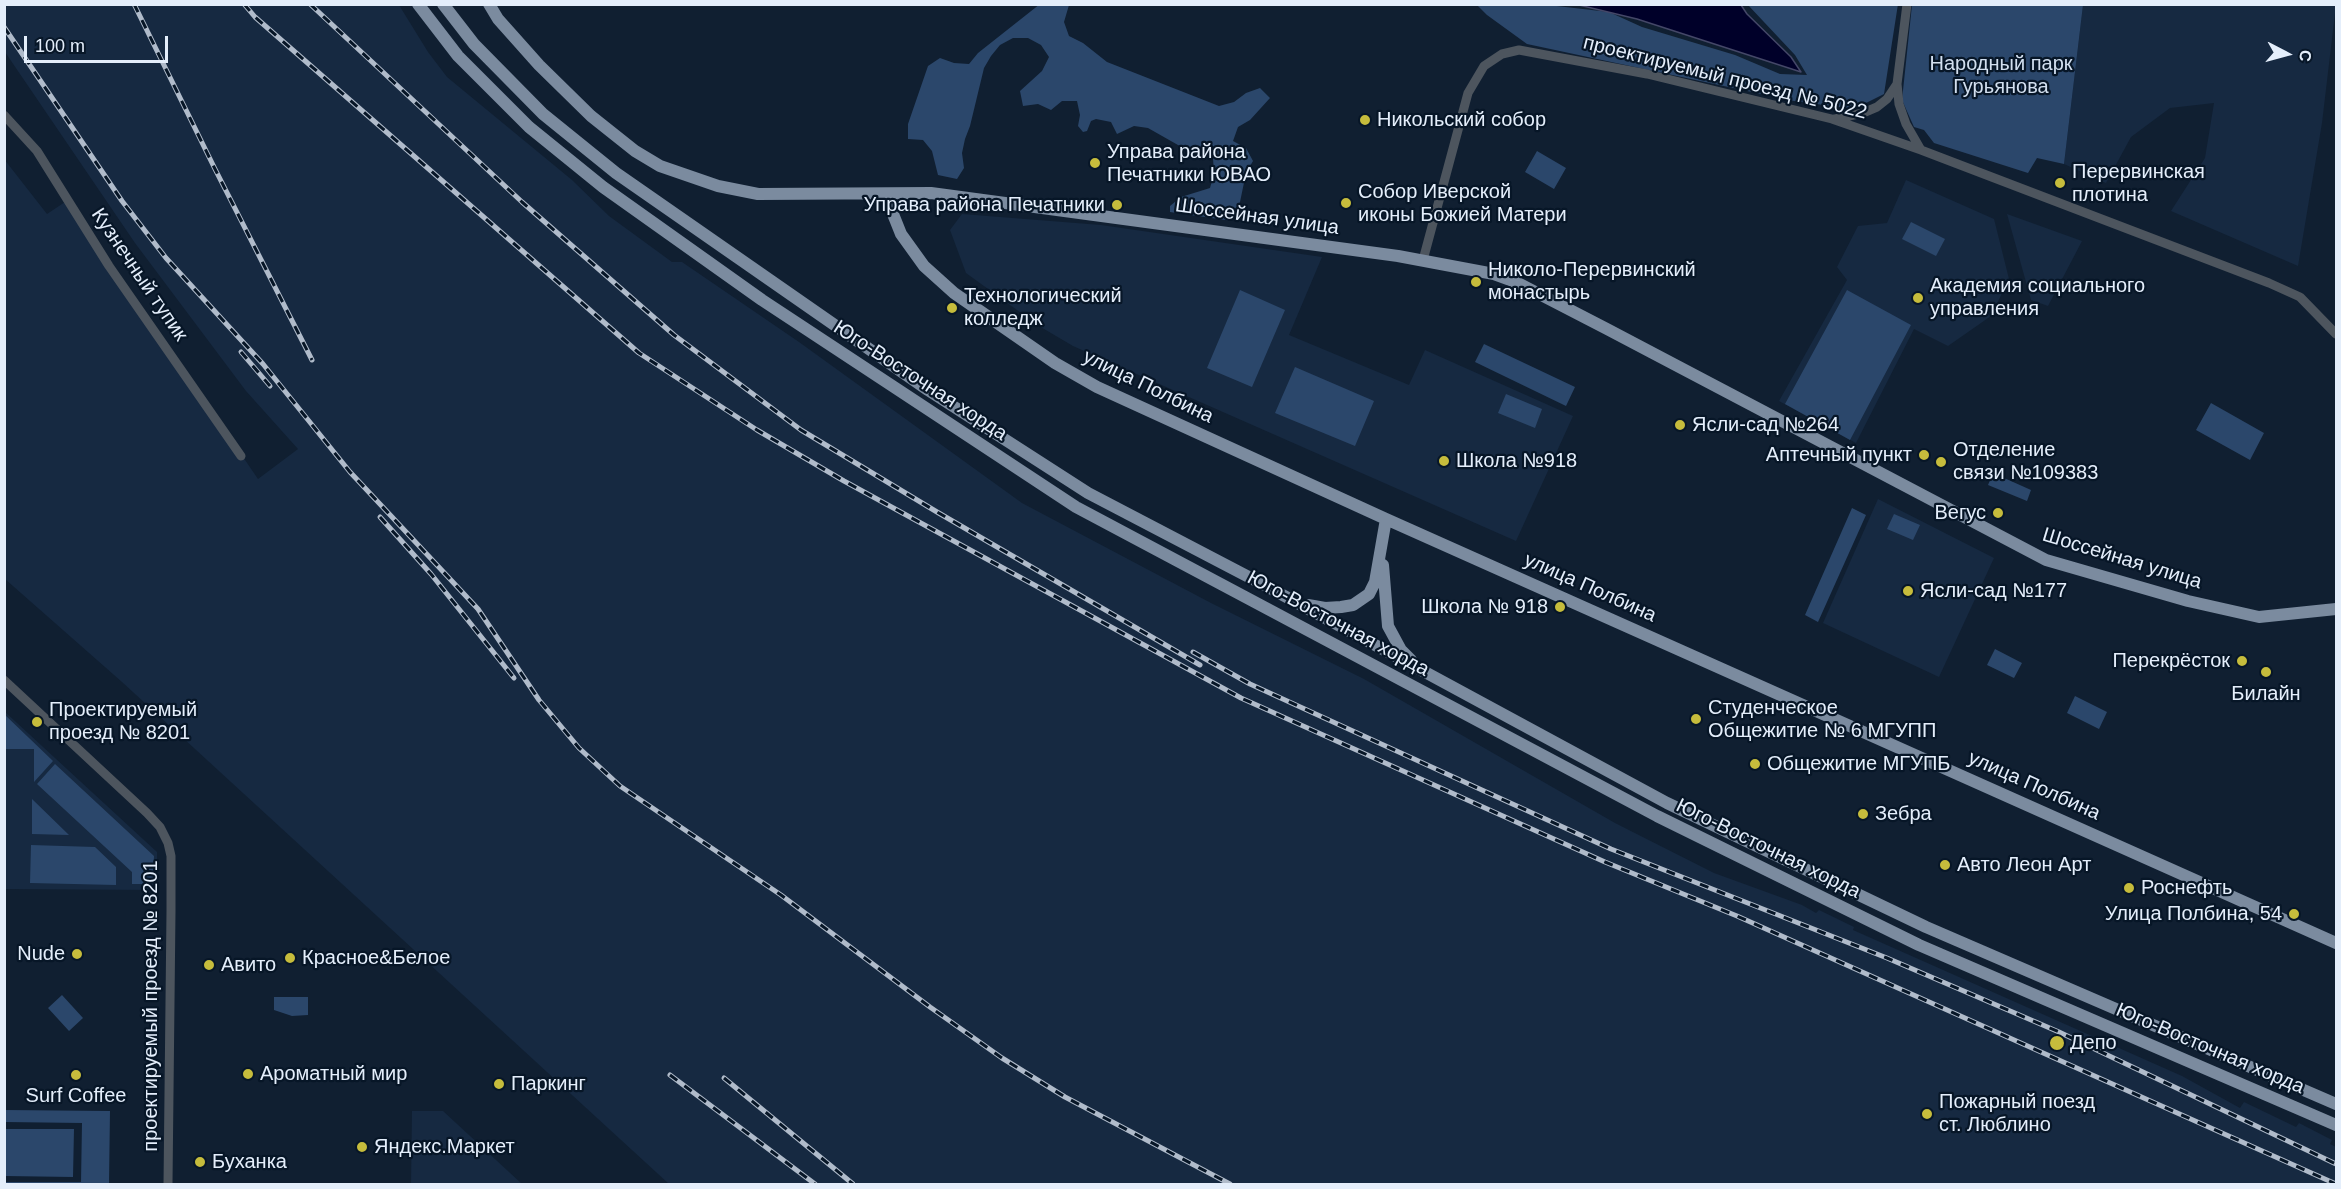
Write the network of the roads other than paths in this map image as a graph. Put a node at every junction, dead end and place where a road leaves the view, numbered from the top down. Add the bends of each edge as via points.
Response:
1 (418, 4) edge
2 (443, 4) edge
3 (489, 4) edge
4 (1907, 4) edge
5 (1897, 84) junction
6 (4, 115) edge
7 (1832, 119) junction
8 (1921, 150) junction
9 (885, 194) junction
10 (1423, 260) junction
11 (2337, 334) edge
12 (242, 456) dead end
13 (1386, 519) junction
14 (1381, 543) junction
15 (1298, 603) junction
16 (2337, 609) edge
17 (1424, 672) junction
18 (4, 680) edge
19 (2337, 943) edge
20 (2337, 1104) edge
21 (2337, 1125) edge
22 (168, 1185) edge

1 - 21 main road, Юго-Восточная хорда via 458,56 529,127 603,187 762,300 1076,507 1657,816 1898,935
2 - 15 main road, Юго-Восточная хорда via 474,44 543,114 635,186 928,390 1088,493
3 - 9 main road, Шоссейная улица via 539,65 591,116 634,151 660,166 718,186 758,194
4 - 5 street
5 - 7 street via 1876,107
5 - 8 street via 1906,124
6 - 12 street, Кузнечный тупик via 37,151 109,266
7 - 8 street, проектируемый проезд № 5022
7 - 10 street, проектируемый проезд № 5022 via 1647,74 1530,51 1511,51 1484,66 1468,93
8 - 11 street, проектируемый проезд № 5022 via 2279,287 2310,304
9 - 10 main road, Шоссейная улица via 931,193
9 - 13 main road, улица Полбина via 900,234 924,266 954,293 1055,363 1097,387
10 - 16 main road, Шоссейная улица via 1516,282 2046,560 2188,602 2259,616
13 - 14 main road
13 - 19 main road, улица Полбина
14 - 15 main road via 1375,582 1364,599 1341,607
14 - 17 main road via 1388,626 1401,650
15 - 17 main road, Юго-Восточная хорда
17 - 20 main road, Юго-Восточная хорда via 1667,803 1926,927
18 - 22 street, проектируемый проезд № 8201 via 147,813 168,843

